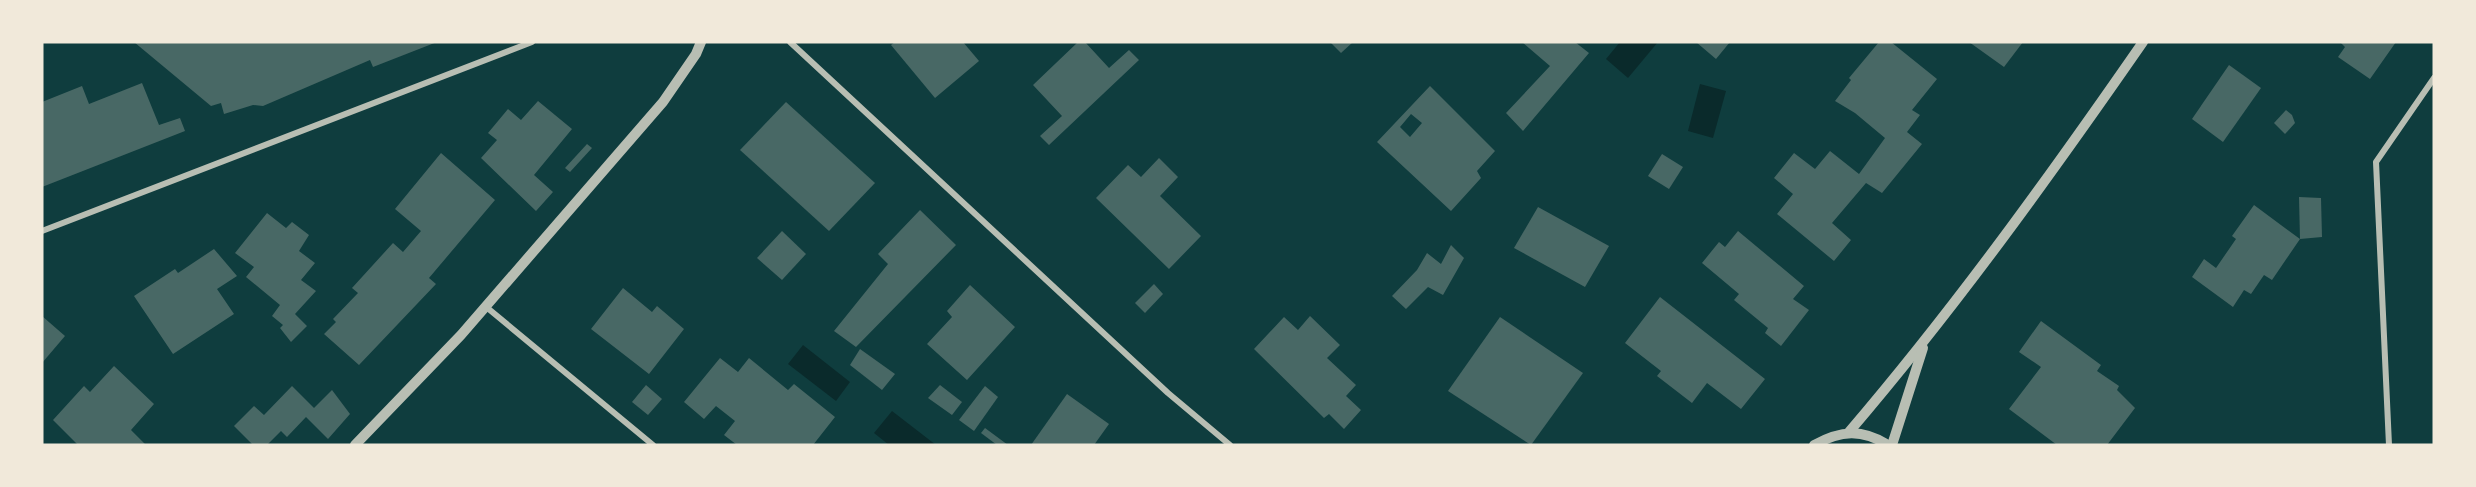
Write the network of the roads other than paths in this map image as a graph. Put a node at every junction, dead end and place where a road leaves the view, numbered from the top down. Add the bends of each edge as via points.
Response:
1 (532, 42) edge
2 (701, 42) edge
3 (790, 42) edge
4 (2143, 42) edge
5 (2434, 78) edge
6 (42, 231) edge
7 (485, 306) junction
8 (1925, 343) junction
9 (1850, 432) junction
10 (355, 445) edge
11 (654, 445) edge
12 (1230, 445) edge
13 (1814, 445) edge
14 (1890, 445) edge
15 (2389, 445) edge

1 - 6 street
2 - 7 street via 663,102
3 - 12 street via 1160,385
4 - 8 street
5 - 15 street via 2376,162
7 - 10 street
7 - 11 street
8 - 9 street
8 - 14 street
9 - 13 street
9 - 14 street via 1872,435

